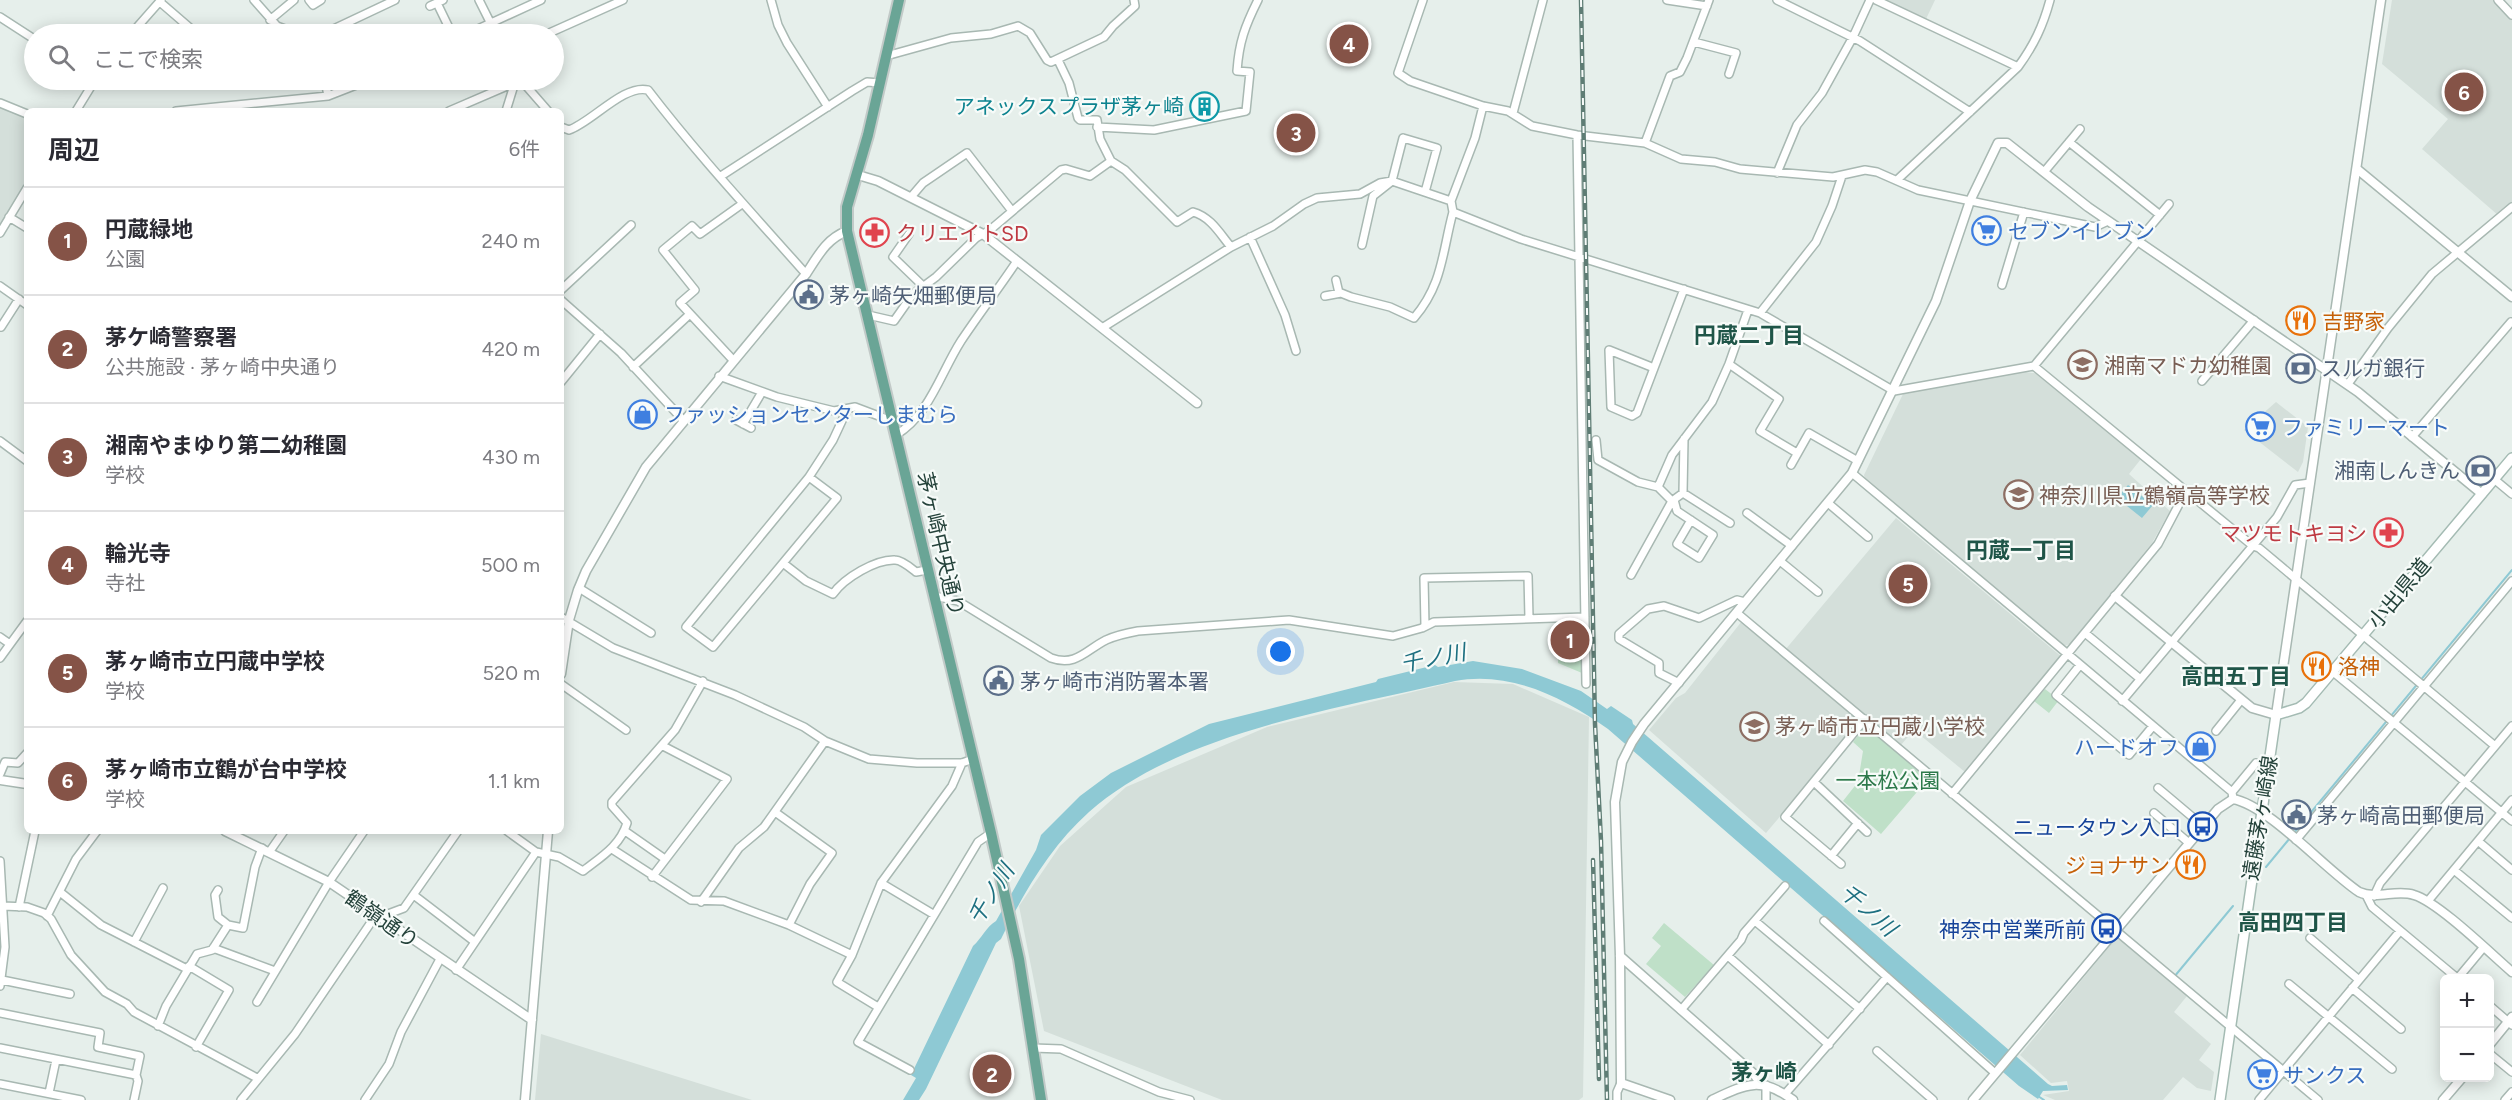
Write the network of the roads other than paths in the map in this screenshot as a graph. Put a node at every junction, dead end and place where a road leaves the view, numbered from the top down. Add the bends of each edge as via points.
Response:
1 (254, 0) edge
2 (294, 0) edge
3 (309, 0) edge
4 (321, 0) edge
5 (395, 0) edge
6 (479, 0) edge
7 (541, 0) edge
8 (623, 0) edge
9 (771, 0) edge
10 (899, 0) edge
11 (1134, 0) edge
12 (1258, 0) edge
13 (1423, 0) edge
14 (1543, 0) edge
15 (1667, 0) edge
16 (1777, 0) edge
17 (1870, 0) edge
18 (1876, 0) edge
19 (2050, 0) edge
20 (2381, 0) edge
21 (2498, 0) edge
22 (160, 1) edge
23 (437, 3) edge
24 (609, 3) edge
25 (1708, 3) edge
26 (2512, 15) edge
27 (0, 17) edge
28 (270, 20) junction
29 (141, 24) edge
30 (186, 24) edge
31 (275, 24) edge
32 (344, 24) edge
33 (447, 24) edge
34 (491, 24) joint
35 (564, 26) edge
36 (24, 33) edge
37 (1853, 38) junction
38 (1694, 42) junction
39 (886, 56) junction
40 (1058, 60) junction
41 (2018, 67) junction
42 (1729, 74) dead end
43 (880, 83) junction
44 (89, 90) edge
45 (327, 90) edge
46 (343, 90) edge
47 (497, 90) edge
48 (514, 90) edge
49 (526, 90) edge
50 (328, 96) junction
51 (0, 103) edge
52 (1483, 106) junction
53 (828, 107) junction
54 (78, 108) edge
55 (206, 108) edge
56 (456, 108) edge
57 (507, 108) edge
58 (545, 108) edge
59 (1970, 112) junction
60 (24, 113) edge
61 (1513, 113) junction
62 (1097, 127) junction
63 (564, 128) edge
64 (2080, 129) dead end
65 (1577, 135) junction
66 (2069, 142) junction
67 (1645, 143) junction
68 (1112, 161) junction
69 (2357, 169) junction
70 (2044, 172) junction
71 (1777, 173) junction
72 (858, 175) junction
73 (721, 176) junction
74 (1842, 176) junction
75 (1897, 180) junction
76 (1392, 181) junction
77 (1425, 192) junction
78 (24, 193) edge
79 (911, 198) junction
80 (1451, 201) junction
81 (1970, 201) junction
82 (742, 204) junction
83 (2169, 204) dead end
84 (2512, 207) edge
85 (1012, 211) junction
86 (1453, 212) junction
87 (2024, 212) junction
88 (2160, 215) junction
89 (9, 217) junction
90 (2108, 221) junction
91 (631, 225) dead end
92 (24, 226) edge
93 (847, 231) junction
94 (0, 232) edge
95 (909, 234) dead end
96 (982, 234) junction
97 (1250, 237) junction
98 (2138, 241) junction
99 (1362, 244) dead end
100 (1231, 248) junction
101 (2458, 253) junction
102 (1580, 257) junction
103 (1017, 261) junction
104 (806, 274) junction
105 (1336, 280) dead end
106 (2002, 285) dead end
107 (0, 286) edge
108 (922, 286) junction
109 (564, 287) edge
110 (1684, 289) junction
111 (1339, 293) junction
112 (1325, 296) dead end
113 (2512, 297) edge
114 (19, 299) junction
115 (24, 303) edge
116 (564, 303) edge
117 (1748, 310) junction
118 (690, 314) junction
119 (1760, 314) junction
120 (868, 315) junction
121 (2254, 320) junction
122 (2511, 322) edge
123 (1, 327) edge
124 (1102, 328) junction
125 (600, 334) junction
126 (1296, 351) dead end
127 (733, 360) junction
128 (1729, 364) junction
129 (2034, 366) junction
130 (633, 367) junction
131 (1654, 368) junction
132 (2326, 368) junction
133 (719, 376) junction
134 (564, 378) edge
135 (2202, 381) dead end
136 (2348, 384) junction
137 (1894, 390) junction
138 (762, 392) junction
139 (1197, 403) dead end
140 (847, 410) junction
141 (683, 420) junction
142 (892, 421) junction
143 (751, 428) dead end
144 (896, 435) junction
145 (2412, 437) junction
146 (1684, 439) junction
147 (1596, 440) dead end
148 (0, 441) edge
149 (1797, 453) junction
150 (2512, 458) edge
151 (24, 459) edge
152 (1858, 461) junction
153 (1791, 465) dead end
154 (1852, 473) junction
155 (809, 477) junction
156 (2494, 479) junction
157 (2310, 483) junction
158 (1658, 487) junction
159 (2186, 491) junction
160 (1683, 493) junction
161 (2482, 494) junction
162 (2512, 494) edge
163 (1673, 501) junction
164 (1828, 503) junction
165 (1747, 513) dead end
166 (1691, 520) junction
167 (1730, 523) dead end
168 (1868, 537) dead end
169 (1792, 546) junction
170 (2253, 546) junction
171 (1780, 561) junction
172 (783, 563) junction
173 (927, 570) junction
174 (1631, 576) dead end
175 (2296, 579) junction
176 (2512, 581) edge
177 (579, 588) junction
178 (1818, 592) dead end
179 (934, 596) junction
180 (2115, 596) junction
181 (1745, 602) junction
182 (1737, 613) junction
183 (1585, 616) junction
184 (565, 618) edge
185 (1529, 618) junction
186 (24, 625) edge
187 (1425, 626) junction
188 (651, 633) dead end
189 (2085, 633) junction
190 (2363, 635) junction
191 (0, 637) edge
192 (2172, 642) junction
193 (10, 644) junction
194 (2068, 655) junction
195 (0, 658) edge
196 (2080, 665) junction
197 (2332, 671) junction
198 (2138, 677) dead end
199 (703, 681) junction
200 (1678, 683) junction
201 (1586, 684) dead end
202 (2422, 684) junction
203 (564, 686) edge
204 (2122, 700) junction
205 (2241, 700) junction
206 (2276, 715) junction
207 (1865, 720) junction
208 (2391, 720) junction
209 (2153, 726) junction
210 (2512, 726) edge
211 (626, 730) dead end
212 (2216, 731) dead end
213 (825, 741) junction
214 (663, 746) junction
215 (2495, 746) junction
216 (24, 756) edge
217 (3, 759) edge
218 (967, 761) junction
219 (2256, 763) dead end
220 (0, 774) edge
221 (0, 780) edge
222 (1814, 782) junction
223 (2465, 782) junction
224 (24, 784) edge
225 (2158, 788) dead end
226 (1952, 794) junction
227 (2232, 795) junction
228 (2512, 800) edge
229 (775, 812) junction
230 (2261, 812) junction
231 (2154, 813) dead end
232 (2502, 813) junction
233 (2512, 821) edge
234 (1858, 823) junction
235 (2203, 826) junction
236 (624, 831) junction
237 (1867, 832) dead end
238 (991, 833) junction
239 (34, 834) edge
240 (95, 834) edge
241 (232, 834) edge
242 (282, 834) edge
243 (362, 834) edge
244 (456, 834) edge
245 (511, 834) edge
246 (548, 834) edge
247 (2293, 838) junction
248 (2478, 841) junction
249 (2189, 843) junction
250 (612, 849) junction
251 (266, 850) junction
252 (536, 852) junction
253 (546, 856) junction
254 (1831, 856) junction
255 (665, 859) junction
256 (0, 861) edge
257 (1841, 864) dead end
258 (2454, 870) junction
259 (2512, 870) edge
260 (0, 873) edge
261 (652, 877) junction
262 (328, 882) junction
263 (881, 883) junction
264 (1785, 885) dead end
265 (163, 888) dead end
266 (218, 890) dead end
267 (60, 892) junction
268 (2370, 895) junction
269 (415, 896) junction
270 (2428, 901) junction
271 (701, 902) junction
272 (3, 906) junction
273 (19, 907) junction
274 (933, 914) junction
275 (47, 916) junction
276 (379, 917) junction
277 (2512, 918) edge
278 (2, 919) edge
279 (1755, 921) junction
280 (1824, 921) dead end
281 (228, 925) junction
282 (789, 925) junction
283 (2114, 931) junction
284 (2400, 931) junction
285 (2310, 939) dead end
286 (134, 942) junction
287 (475, 942) junction
288 (213, 948) junction
289 (2483, 948) junction
290 (852, 955) junction
291 (1620, 956) junction
292 (1728, 956) junction
293 (440, 959) junction
294 (188, 968) junction
295 (456, 970) junction
296 (275, 971) junction
297 (2512, 972) edge
298 (2453, 974) edge
299 (2461, 974) edge
300 (1887, 977) junction
301 (2359, 980) junction
302 (1, 983) edge
303 (2289, 984) dead end
304 (2352, 988) junction
305 (70, 994) dead end
306 (257, 1002) dead end
307 (879, 1007) junction
308 (1860, 1009) junction
309 (2494, 1009) edge
310 (1681, 1010) junction
311 (0, 1013) edge
312 (2329, 1016) junction
313 (532, 1020) junction
314 (2511, 1021) edge
315 (158, 1026) junction
316 (2230, 1027) junction
317 (2401, 1029) dead end
318 (2494, 1040) edge
319 (1828, 1045) junction
320 (196, 1047) junction
321 (0, 1048) edge
322 (1033, 1048) junction
323 (1877, 1051) dead end
324 (2494, 1057) edge
325 (56, 1059) junction
326 (2392, 1069) dead end
327 (910, 1070) dead end
328 (2283, 1071) junction
329 (1996, 1072) junction
330 (2512, 1072) edge
331 (136, 1075) junction
332 (258, 1078) junction
333 (2458, 1082) edge
334 (0, 1083) edge
335 (1621, 1083) junction
336 (1763, 1084) junction
337 (2512, 1092) edge
338 (49, 1094) junction
339 (1785, 1094) junction
340 (81, 1100) edge
341 (134, 1100) edge
342 (241, 1100) edge
343 (365, 1100) edge
344 (525, 1100) edge
345 (1041, 1100) edge
346 (1190, 1100) edge
347 (1617, 1100) edge
348 (1670, 1100) edge
349 (1712, 1100) edge
350 (1766, 1100) edge
351 (1793, 1100) edge
352 (1933, 1100) edge
353 (1973, 1100) edge
354 (2220, 1100) edge
355 (2259, 1100) edge
356 (2318, 1100) edge
357 (2443, 1100) edge
358 (2505, 1100) edge

1 - 28 street
2 - 28 street
3 - 4 street via 313,4
5 - 32 street
6 - 34 street
7 - 34 street
8 - 24 street
9 - 53 street via 787,43
10 - 39 main road, 茅ヶ崎中央通り
11 - 40 street via 1134,6 1104,37
12 - 62 street via 1239,48 1237,71 1250,72 1246,111 1154,130
13 - 52 street via 1398,73 1410,81
14 - 61 street
15 - 25 street
16 - 37 street
17 - 37 street
18 - 41 street
19 - 41 street via 2034,46
20 - 69 street
21 - 26 street
22 - 29 street
22 - 30 street
23 - 33 street
24 - 35 street
25 - 38 street
27 - 36 street
28 - 31 street
37 - 59 street
37 - 71 street via 1822,93 1797,125
38 - 42 street via 1736,54
38 - 67 street via 1680,72 1670,76
39 - 40 street via 951,38 991,34 1018,26 1030,33 1047,60
39 - 43 main road, 茅ヶ崎中央通り
40 - 62 street via 1078,118 1097,120
41 - 59 street
43 - 53 street via 867,82
43 - 72 main road, 茅ヶ崎中央通り
44 - 54 street
45 - 50 street
46 - 50 street
47 - 56 street
48 - 57 street
49 - 58 street
50 - 55 street
51 - 60 street
52 - 61 street
52 - 80 street
53 - 73 street
59 - 75 street
61 - 65 street via 1532,126
62 - 68 street
63 - 73 street via 580,127 625,95 638,89 648,90 683,136
64 - 66 street
65 - 67 street
65 - 102 street
66 - 70 street
66 - 88 street
67 - 71 street via 1681,159
68 - 85 street via 1090,176 1060,170
68 - 100 street via 1177,222 1193,212 1201,214
69 - 101 street
69 - 132 street
70 - 81 street via 2007,143 1998,143
70 - 90 street
71 - 74 street
72 - 79 street
72 - 93 main road, 茅ヶ崎中央通り via 847,207
73 - 82 street
74 - 75 street via 1865,170
74 - 119 street via 1816,242
75 - 81 street via 1918,190
76 - 77 street
76 - 77 street via 1403,138 1437,148
76 - 97 street via 1360,194 1317,198
76 - 99 street via 1373,196
77 - 80 street
78 - 89 street
79 - 85 street via 923,183 967,153
79 - 96 street
80 - 86 street
81 - 87 street
81 - 137 street via 1944,281
82 - 104 street
82 - 118 street via 700,234 692,226 663,250 695,290 680,303
83 - 88 street
84 - 101 street
85 - 96 street
86 - 102 street
86 - 111 street via 1442,270 1414,318
87 - 90 street via 2095,227
87 - 106 street
88 - 98 street
89 - 92 street
89 - 94 street
90 - 98 street
91 - 109 street
93 - 104 street via 827,242
93 - 120 main road, 茅ヶ崎中央通り
95 - 108 street via 892,257
96 - 103 street
96 - 108 street
97 - 100 street
97 - 126 street via 1285,315
98 - 121 street
98 - 129 street
100 - 124 street
101 - 113 street
101 - 136 street via 2432,274
102 - 110 street
102 - 183 street
103 - 124 street
103 - 144 street via 962,340 921,414
104 - 127 street
105 - 111 street
107 - 114 street
108 - 120 street via 894,321
110 - 117 street
110 - 131 street
111 - 112 street
114 - 115 street
114 - 123 street
116 - 125 street
117 - 119 street
117 - 128 street
118 - 127 street
118 - 130 street
119 - 137 street
120 - 142 main road, 茅ヶ崎中央通り
121 - 132 street
121 - 135 street
122 - 145 street
124 - 139 street
125 - 130 street
125 - 134 street
127 - 133 street
128 - 146 street via 1712,402
128 - 149 street via 1779,399 1760,431
129 - 137 street
129 - 159 street
130 - 141 street
131 - 131 street via 1609,350 1611,407 1632,416 1637,413
132 - 136 street
132 - 157 street
133 - 138 street
133 - 141 street
136 - 145 street
137 - 152 street
138 - 140 street via 834,411
138 - 143 street via 740,422
140 - 142 street via 855,407
140 - 155 street
141 - 177 street via 646,467
142 - 144 main road, 茅ヶ崎中央通り
144 - 173 main road, 茅ヶ崎中央通り
145 - 161 street
146 - 158 street
146 - 160 street
147 - 158 street via 1598,460 1638,482
148 - 151 street
149 - 152 street via 1809,433
149 - 153 street
150 - 156 main road, 小出県道
152 - 154 street
154 - 164 street
154 - 194 street
155 - 172 street via 837,498
155 - 172 street via 686,627 713,647
156 - 161 main road, 小出県道
156 - 162 street
157 - 170 street via 2295,485 2277,518
157 - 175 street
158 - 163 street
159 - 170 street
159 - 180 street via 2158,544
160 - 163 street
160 - 167 street
161 - 190 main road, 小出県道
163 - 166 street via 1677,511
163 - 174 street
164 - 168 street
164 - 169 street
165 - 169 street
166 - 166 street via 1713,535 1699,558 1677,544
169 - 171 street
170 - 175 street
170 - 192 street
171 - 178 street
171 - 181 street
172 - 173 street via 806,581 833,594 839,584 878,562 897,560 916,572
173 - 179 main road, 茅ヶ崎中央通り
175 - 190 street
175 - 206 street
176 - 202 street
177 - 184 street
177 - 188 street
179 - 187 street via 958,601 1051,658 1067,662 1105,640 1138,631 1289,620 1386,636
179 - 218 main road, 茅ヶ崎中央通り
180 - 189 street
180 - 192 street
181 - 182 street
181 - 200 street via 1737,600 1699,618 1664,606 1648,609 1619,634 1619,639 1659,663 1659,673
182 - 200 street
182 - 207 street
183 - 185 street
183 - 201 street
184 - 199 street via 613,648
185 - 187 street via 1434,622
185 - 187 street via 1528,576 1424,578
186 - 193 street
189 - 194 street
189 - 198 street
190 - 197 main road, 小出県道
190 - 202 street
191 - 193 street
192 - 204 street
192 - 205 street
193 - 195 street
194 - 196 street
194 - 226 street
196 - 204 street
196 - 209 street via 2056,695 2129,755
197 - 206 main road, 小出県道 via 2299,708
197 - 208 street
199 - 213 street via 804,727
199 - 214 street
200 - 291 street via 1641,727 1618,775 1615,802
202 - 208 street
202 - 215 street
203 - 211 street
204 - 209 street
205 - 206 street via 2257,711
205 - 212 street
206 - 230 main road, 遠藤茅ヶ崎線
207 - 222 street
207 - 226 street
208 - 223 street
208 - 247 street
209 - 227 street
210 - 215 street
213 - 218 street via 869,759 917,763
213 - 229 street
214 - 236 street via 612,802 627,823
214 - 255 street via 727,778
215 - 223 street
216 - 217 street via 18,763
217 - 220 street
218 - 238 main road, 茅ヶ崎中央通り
218 - 263 street
219 - 227 street
221 - 224 street
222 - 234 street
222 - 254 street via 1785,817
223 - 232 street
223 - 268 street
225 - 235 street
226 - 283 street
227 - 230 street
227 - 235 street
228 - 232 street
229 - 271 street via 735,854
229 - 282 street via 832,853
230 - 247 street
230 - 316 main road, 遠藤茅ヶ崎線
231 - 249 street
232 - 233 street
232 - 248 street
234 - 237 street
234 - 254 street
235 - 249 street
236 - 250 street
236 - 255 street
238 - 274 street via 978,842
238 - 322 main road, 茅ヶ崎中央通り
239 - 273 street
240 - 267 street via 76,859
241 - 251 street, 鶴嶺通り
242 - 251 street
243 - 262 street
244 - 269 street
245 - 252 street
246 - 253 street
247 - 268 street via 2351,886
248 - 258 street
248 - 259 street
249 - 283 street
250 - 253 street via 583,871 559,857
250 - 261 street
251 - 262 street, 鶴嶺通り
251 - 281 street via 255,867 243,928
252 - 253 street
252 - 287 street
253 - 313 street
254 - 257 street
255 - 261 street
256 - 260 street
258 - 270 street
258 - 277 street
260 - 272 street
261 - 271 street via 681,896
262 - 276 street, 鶴嶺通り
262 - 296 street
263 - 274 street
263 - 290 street
264 - 279 street
265 - 286 street
266 - 281 street via 218,917
267 - 275 street
267 - 286 street via 101,925
268 - 270 street via 2411,894
268 - 284 street via 2372,908
269 - 276 street via 404,908
269 - 287 street
270 - 289 street
271 - 282 street via 724,901
272 - 273 street
272 - 278 street
273 - 275 street
274 - 307 street
275 - 315 street via 71,955 105,992
276 - 293 street, 鶴嶺通り
276 - 332 street via 279,1056
278 - 302 street
279 - 292 street
279 - 308 street
280 - 300 street
281 - 288 street
282 - 290 street
283 - 316 street
283 - 329 street
284 - 298 street
284 - 301 street
285 - 301 street
286 - 294 street
287 - 295 street
288 - 294 street via 197,954
288 - 296 street
289 - 297 street
289 - 299 street
290 - 307 street via 837,982
291 - 310 street
291 - 335 street
292 - 310 street
292 - 319 street
293 - 295 street, 鶴嶺通り
293 - 343 street via 401,1032 389,1064
294 - 315 street
294 - 320 street via 229,990
295 - 313 street, 鶴嶺通り
296 - 306 street
300 - 308 street
300 - 329 street
301 - 304 street
302 - 305 street
303 - 312 street
304 - 312 street
304 - 317 street
307 - 327 street via 858,1041
308 - 319 street
309 - 314 street
310 - 336 street
311 - 331 street via 100,1033 98,1047 140,1056
312 - 326 street
312 - 328 street
313 - 344 street
314 - 318 street
315 - 320 street
316 - 328 street
316 - 354 main road, 遠藤茅ヶ崎線
319 - 339 street
320 - 332 street
321 - 325 street
322 - 345 main road, 茅ヶ崎中央通り
322 - 346 street via 1061,1049 1159,1092
323 - 352 street
324 - 330 street
325 - 331 street
325 - 338 street
328 - 355 street
328 - 356 street
329 - 353 street
331 - 341 street
332 - 342 street
333 - 357 street
334 - 338 street
335 - 347 street
335 - 348 street
336 - 339 street
336 - 349 street via 1741,1087
336 - 350 street
337 - 358 street
338 - 340 street
339 - 351 street

